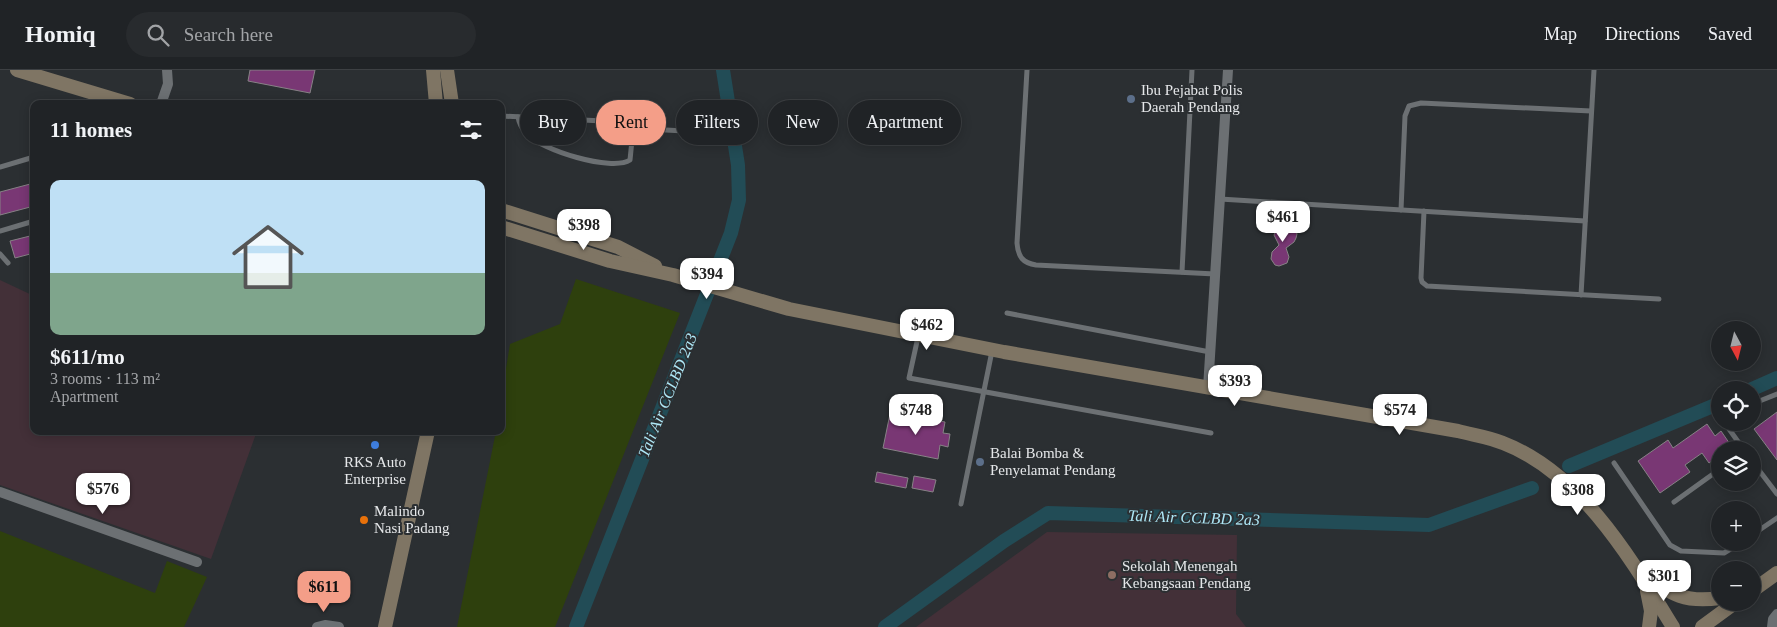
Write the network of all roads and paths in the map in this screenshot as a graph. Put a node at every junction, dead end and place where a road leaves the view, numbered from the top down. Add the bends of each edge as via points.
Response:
1 (17, 70) edge
2 (167, 70) edge
3 (433, 70) edge
4 (447, 70) edge
5 (1027, 70) edge
6 (1192, 70) edge
7 (1228, 70) edge
8 (1594, 70) edge
9 (117, 100) edge
10 (162, 100) edge
11 (435, 100) edge
12 (451, 100) edge
13 (1591, 111) junction
14 (505, 116) edge
15 (518, 117) junction
16 (596, 121) edge
17 (676, 131) edge
18 (30, 158) edge
19 (0, 167) edge
20 (1220, 199) junction
21 (1401, 210) junction
22 (1424, 211) junction
23 (508, 212) edge
24 (1585, 221) junction
25 (30, 222) edge
26 (505, 228) edge
27 (0, 230) edge
28 (505, 235) edge
29 (543, 240) junction
30 (0, 254) edge
31 (8, 263) dead end
32 (1182, 272) junction
33 (1215, 274) junction
34 (673, 275) junction
35 (1582, 294) junction
36 (1659, 299) dead end
37 (1007, 313) dead end
38 (918, 335) junction
39 (992, 350) junction
40 (1210, 352) junction
41 (1208, 388) junction
42 (984, 391) junction
43 (1777, 394) edge
44 (1761, 400) edge
45 (1212, 433) dead end
46 (427, 435) edge
47 (1614, 463) dead end
48 (1761, 473) edge
49 (1711, 475) edge
50 (0, 492) edge
51 (1777, 494) edge
52 (1674, 502) dead end
53 (960, 504) dead end
54 (1777, 518) edge
55 (1761, 529) edge
56 (1727, 551) edge
57 (197, 562) dead end
58 (1777, 573) edge
59 (1641, 575) junction
60 (1761, 585) edge
61 (1711, 599) edge
62 (1724, 611) edge
63 (1777, 614) edge
64 (318, 627) edge
65 (339, 627) edge
66 (385, 627) edge
67 (1649, 627) edge
68 (1673, 627) edge
69 (1702, 627) edge
70 (1772, 627) edge

1 - 9 main road
2 - 10 street via 168,84
3 - 11 main road
4 - 12 main road
5 - 32 lane via 1018,243 1020,257 1026,263 1036,265
6 - 32 lane
7 - 20 street
8 - 13 lane
13 - 21 lane via 1421,103 1410,106 1405,116
13 - 24 lane
14 - 15 lane
15 - 16 lane
15 - 17 lane via 527,135 551,150 618,164 630,160 632,140 648,129
18 - 19 lane
20 - 21 lane
20 - 33 street
21 - 22 lane
22 - 24 lane
22 - 35 lane via 1421,278 1424,284
23 - 34 main road via 618,247
24 - 35 lane
25 - 27 lane
26 - 29 main road
28 - 29 main road
29 - 34 main road via 610,261
30 - 31 lane
32 - 33 lane
33 - 40 street
34 - 38 main road via 789,309
35 - 36 lane
37 - 40 lane
38 - 39 main road
38 - 42 lane via 909,378
39 - 41 main road
39 - 42 lane
40 - 41 street
41 - 59 main road via 1458,431 1502,442 1561,478 1612,534
42 - 45 lane
42 - 53 lane
43 - 44 lane
46 - 66 main road
47 - 56 lane via 1675,549
48 - 51 lane
49 - 52 lane
50 - 57 street
54 - 55 lane
58 - 60 main road
59 - 61 main road via 1677,595
59 - 67 main road via 1651,611
59 - 68 main road
62 - 69 main road
63 - 70 street
64 - 65 street

